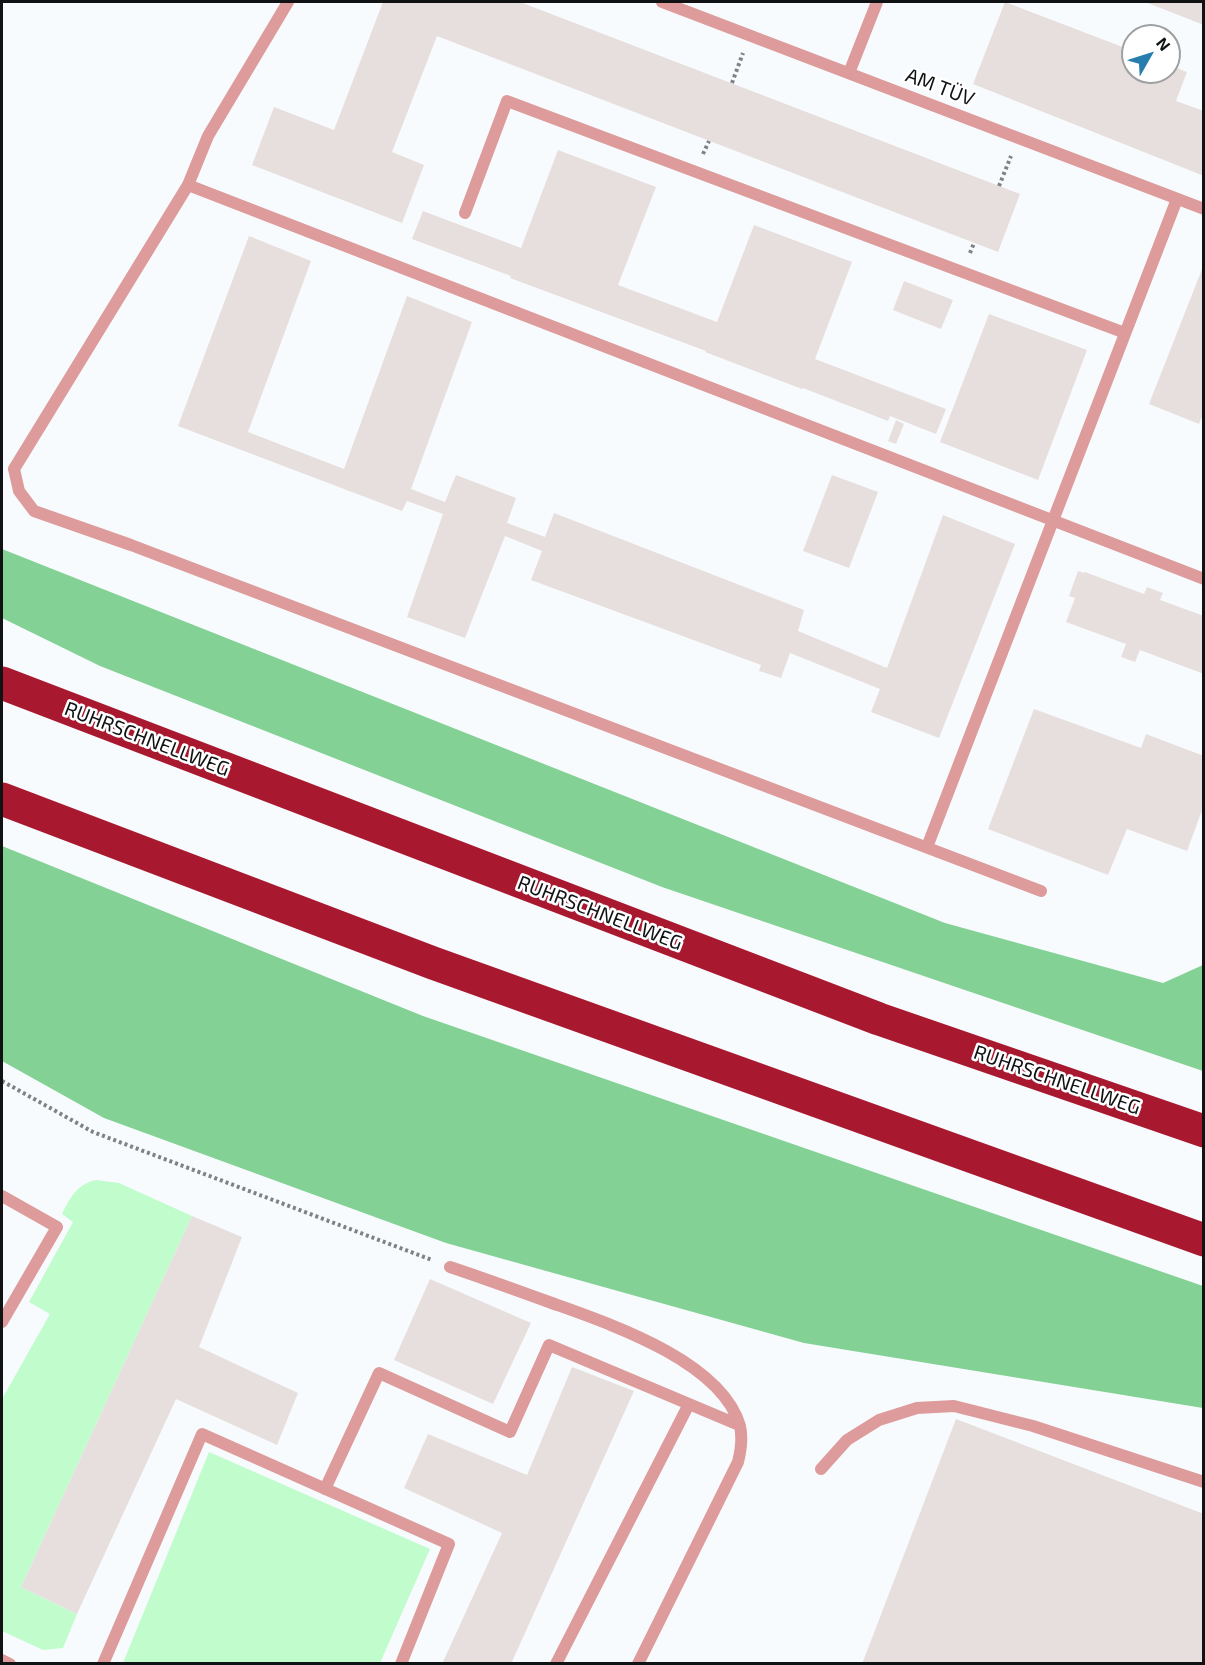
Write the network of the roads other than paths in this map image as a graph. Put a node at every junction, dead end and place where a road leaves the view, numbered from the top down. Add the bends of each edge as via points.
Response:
1 (288, 2) edge
2 (662, 2) edge
3 (877, 2) edge
4 (849, 74) junction
5 (189, 185) junction
6 (1177, 199) junction
7 (1203, 209) edge
8 (465, 213) dead end
9 (1125, 333) junction
10 (1053, 520) junction
11 (1203, 579) edge
12 (2, 673) edge
13 (15, 688) edge
14 (2, 799) edge
15 (927, 846) junction
16 (1041, 891) dead end
17 (1203, 1131) edge
18 (2, 1196) edge
19 (1203, 1240) edge
20 (450, 1267) road end
21 (2, 1322) edge
22 (689, 1404) junction
23 (739, 1425) junction
24 (821, 1469) dead end
25 (1203, 1482) edge
26 (325, 1489) junction
27 (2, 1660) edge
28 (10, 1664) edge
29 (103, 1664) edge
30 (401, 1664) edge
31 (556, 1664) edge
32 (638, 1664) edge

1 - 5 lane via 208,136
2 - 4 lane, AM TÜV
3 - 4 lane
4 - 6 lane, AM TÜV
5 - 10 lane
5 - 15 lane via 14,469 19,491 34,511
6 - 7 lane, AM TÜV
6 - 9 lane
8 - 9 lane via 507,101
9 - 10 lane
10 - 11 lane
10 - 15 lane
12 - 13 highway, RUHRSCHNELLWEG
13 - 17 highway, RUHRSCHNELLWEG via 879,1019
14 - 19 highway via 433,963
15 - 16 lane
18 - 21 lane via 57,1227
20 - 23 lane via 641,1337 674,1355 721,1394
22 - 23 lane
22 - 26 lane via 549,1345 510,1432 379,1373
22 - 31 lane
23 - 32 lane via 742,1442 738,1462
24 - 25 lane via 847,1440 879,1420 917,1408 954,1406 1033,1426
26 - 29 lane via 202,1434
26 - 30 lane via 449,1544
27 - 28 lane

